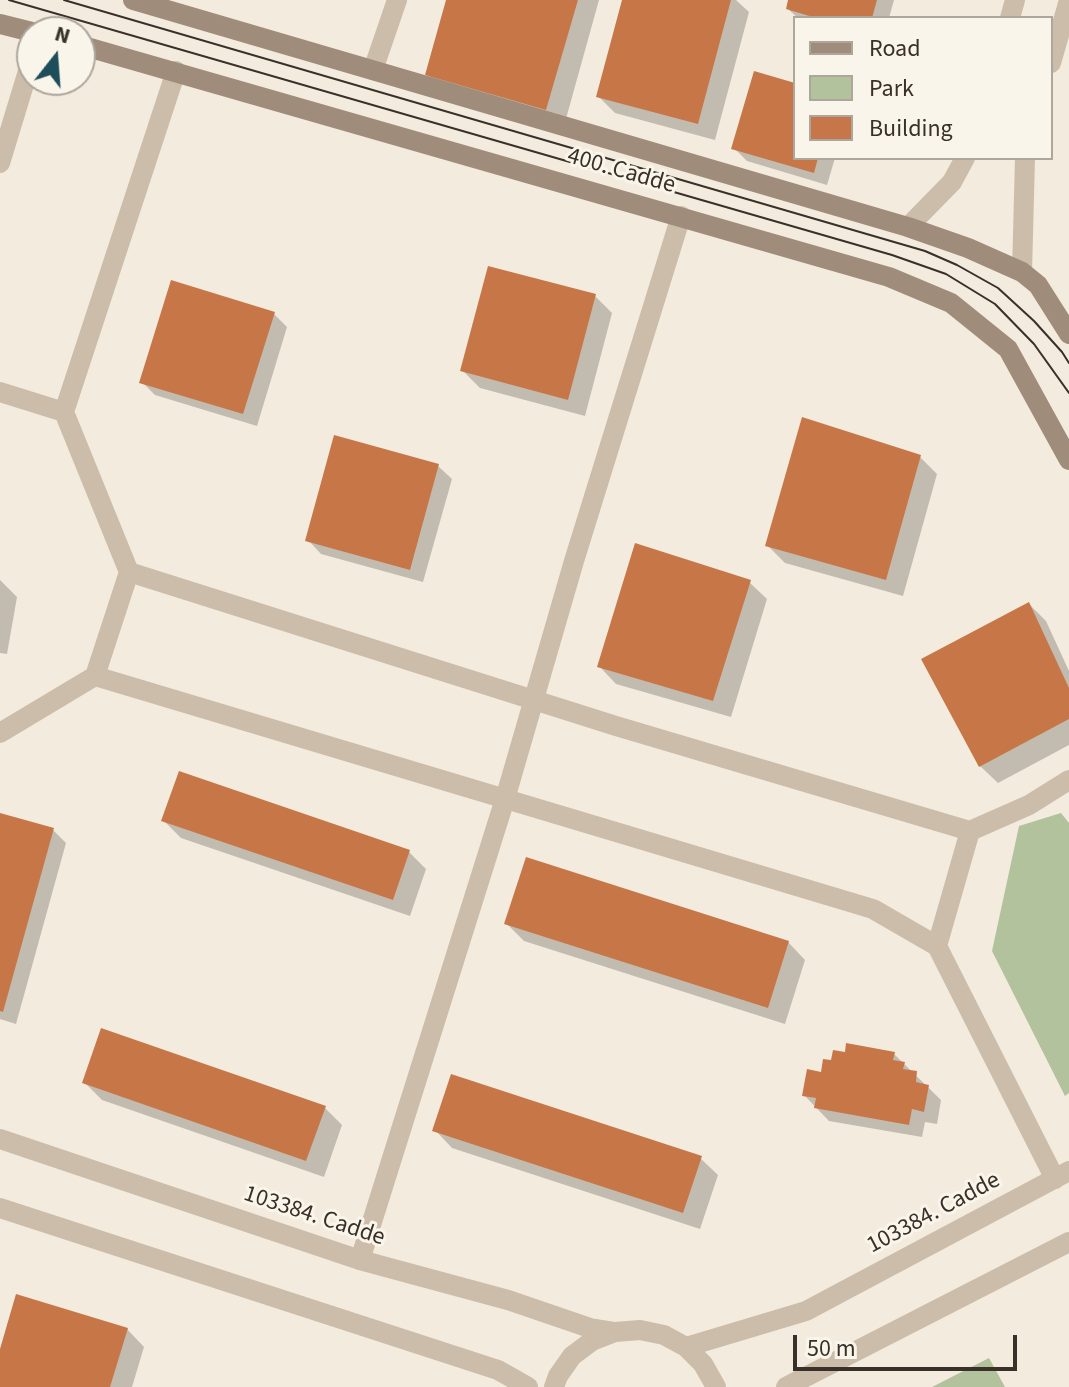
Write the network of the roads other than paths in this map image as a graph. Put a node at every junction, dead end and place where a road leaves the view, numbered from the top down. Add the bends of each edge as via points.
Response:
1 (133, 0) edge
2 (397, 0) edge
3 (1069, 0) edge
4 (96, 49) edge
5 (1053, 56) edge
6 (373, 70) junction
7 (176, 71) junction
8 (20, 96) edge
9 (964, 160) edge
10 (1025, 160) edge
11 (0, 163) edge
12 (681, 216) junction
13 (908, 227) junction
14 (1022, 272) junction
15 (1069, 334) edge
16 (0, 392) edge
17 (64, 412) junction
18 (1069, 460) edge
19 (129, 572) junction
20 (95, 676) junction
21 (533, 700) junction
22 (0, 733) edge
23 (1069, 780) edge
24 (505, 799) junction
25 (970, 831) junction
26 (937, 946) junction
27 (0, 1139) edge
28 (1062, 1175) edge
29 (0, 1208) edge
30 (1069, 1242) edge
31 (360, 1260) junction
32 (615, 1332) junction
33 (686, 1347) junction
34 (528, 1387) edge
35 (554, 1387) edge
36 (716, 1387) edge
37 (786, 1387) edge

1 - 6 main road, 400. Cadde
2 - 6 street
3 - 5 street
4 - 7 main road, 400. Cadde
6 - 13 main road, 400. Cadde
7 - 12 main road, 400. Cadde
7 - 17 street
8 - 11 street
9 - 13 street via 952,182
10 - 14 street
12 - 18 main road, 400. Cadde via 889,277 951,303 1008,349
12 - 21 street
13 - 14 main road, 400. Cadde
14 - 15 main road, 400. Cadde via 1038,285
16 - 17 street
17 - 19 street
19 - 20 street
19 - 21 street
20 - 22 street
20 - 24 street
21 - 24 street
21 - 25 street
23 - 25 street
24 - 26 street via 873,909
24 - 31 street
25 - 26 street
26 - 28 street
27 - 31 street, 103384. Cadde
28 - 33 street, 103384. Cadde via 806,1311
29 - 34 street via 498,1370
30 - 37 street
31 - 32 street, 103384. Cadde
32 - 33 street, 103384. Cadde via 664,1335
32 - 35 street via 572,1356
33 - 36 street

